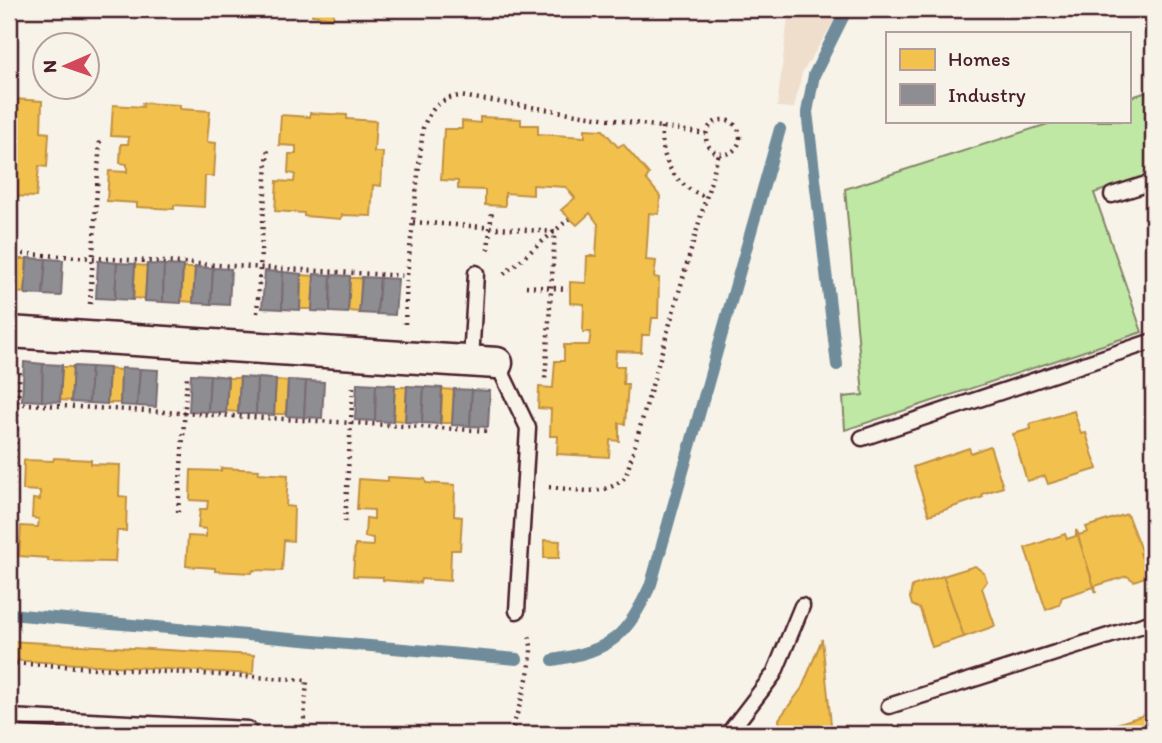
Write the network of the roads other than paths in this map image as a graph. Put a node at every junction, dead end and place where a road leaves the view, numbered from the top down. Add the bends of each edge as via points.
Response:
1 (1153, 182) edge
2 (1112, 195) dead end
3 (476, 273) dead end
4 (15, 332) edge
5 (1153, 341) edge
6 (484, 362) junction
7 (862, 438) dead end
8 (802, 606) dead end
9 (517, 611) dead end
10 (1153, 625) edge
11 (889, 706) dead end
12 (9, 717) edge
13 (248, 729) dead end
14 (728, 734) edge

1 - 2 lane
3 - 6 lane
4 - 6 street
5 - 7 lane
6 - 9 lane via 528,428
8 - 14 lane via 774,674
10 - 11 lane
12 - 13 lane

